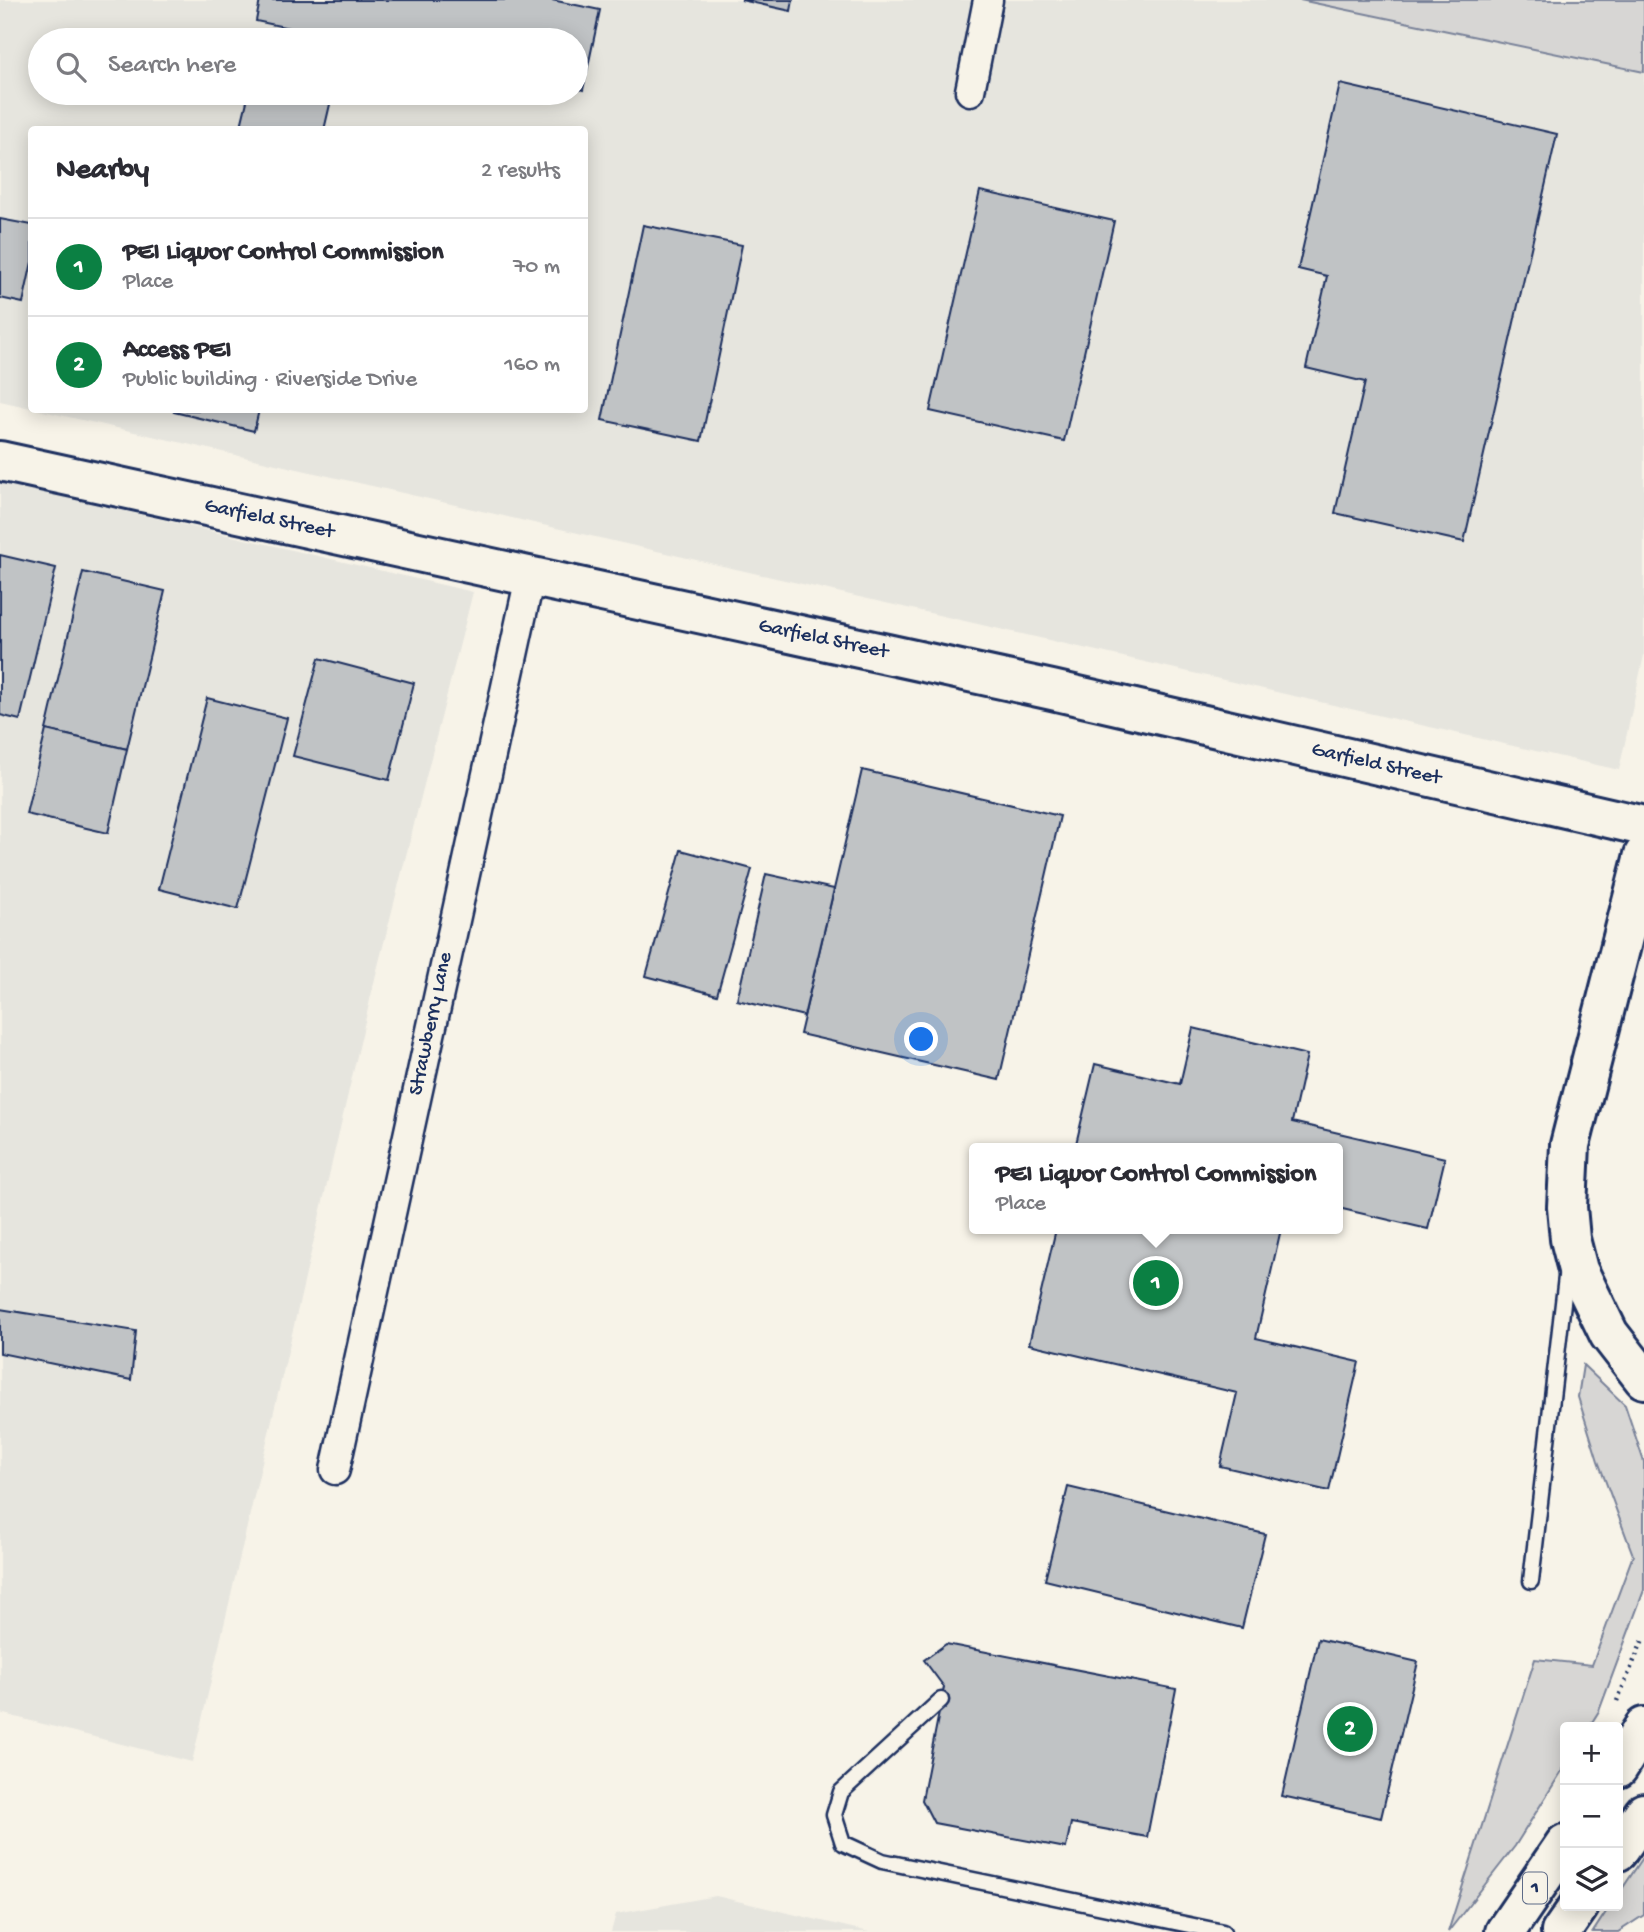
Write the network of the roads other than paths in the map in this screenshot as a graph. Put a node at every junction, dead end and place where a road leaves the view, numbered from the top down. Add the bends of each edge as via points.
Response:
1 (988, 0) edge
2 (970, 91) dead end
3 (0, 461) edge
4 (530, 577) junction
5 (1644, 826) edge
6 (1644, 855) edge
7 (1583, 1095) junction
8 (1570, 1239) junction
9 (1644, 1339) edge
10 (1644, 1379) edge
11 (335, 1471) dead end
12 (1531, 1581) dead end
13 (942, 1699) dead end
14 (1630, 1715) edge
15 (1623, 1746) edge
16 (1644, 1813) edge
17 (1562, 1848) edge
18 (1620, 1848) edge
19 (1576, 1911) edge
20 (1223, 1932) edge
21 (1505, 1932) edge
22 (1561, 1932) edge

1 - 2 street
3 - 4 main road, Garfield Street
4 - 5 main road, Garfield Street via 1052,690
4 - 11 street, Strawberry Lane
6 - 7 main road
7 - 8 main road via 1570,1145
7 - 9 main road via 1581,1205 1591,1261 1626,1323
8 - 10 main road via 1578,1270 1609,1334
8 - 12 lane
13 - 20 lane via 841,1792 834,1815 843,1843 881,1861
14 - 15 main road
16 - 18 main road
17 - 21 main road, 1
19 - 22 main road, 1

